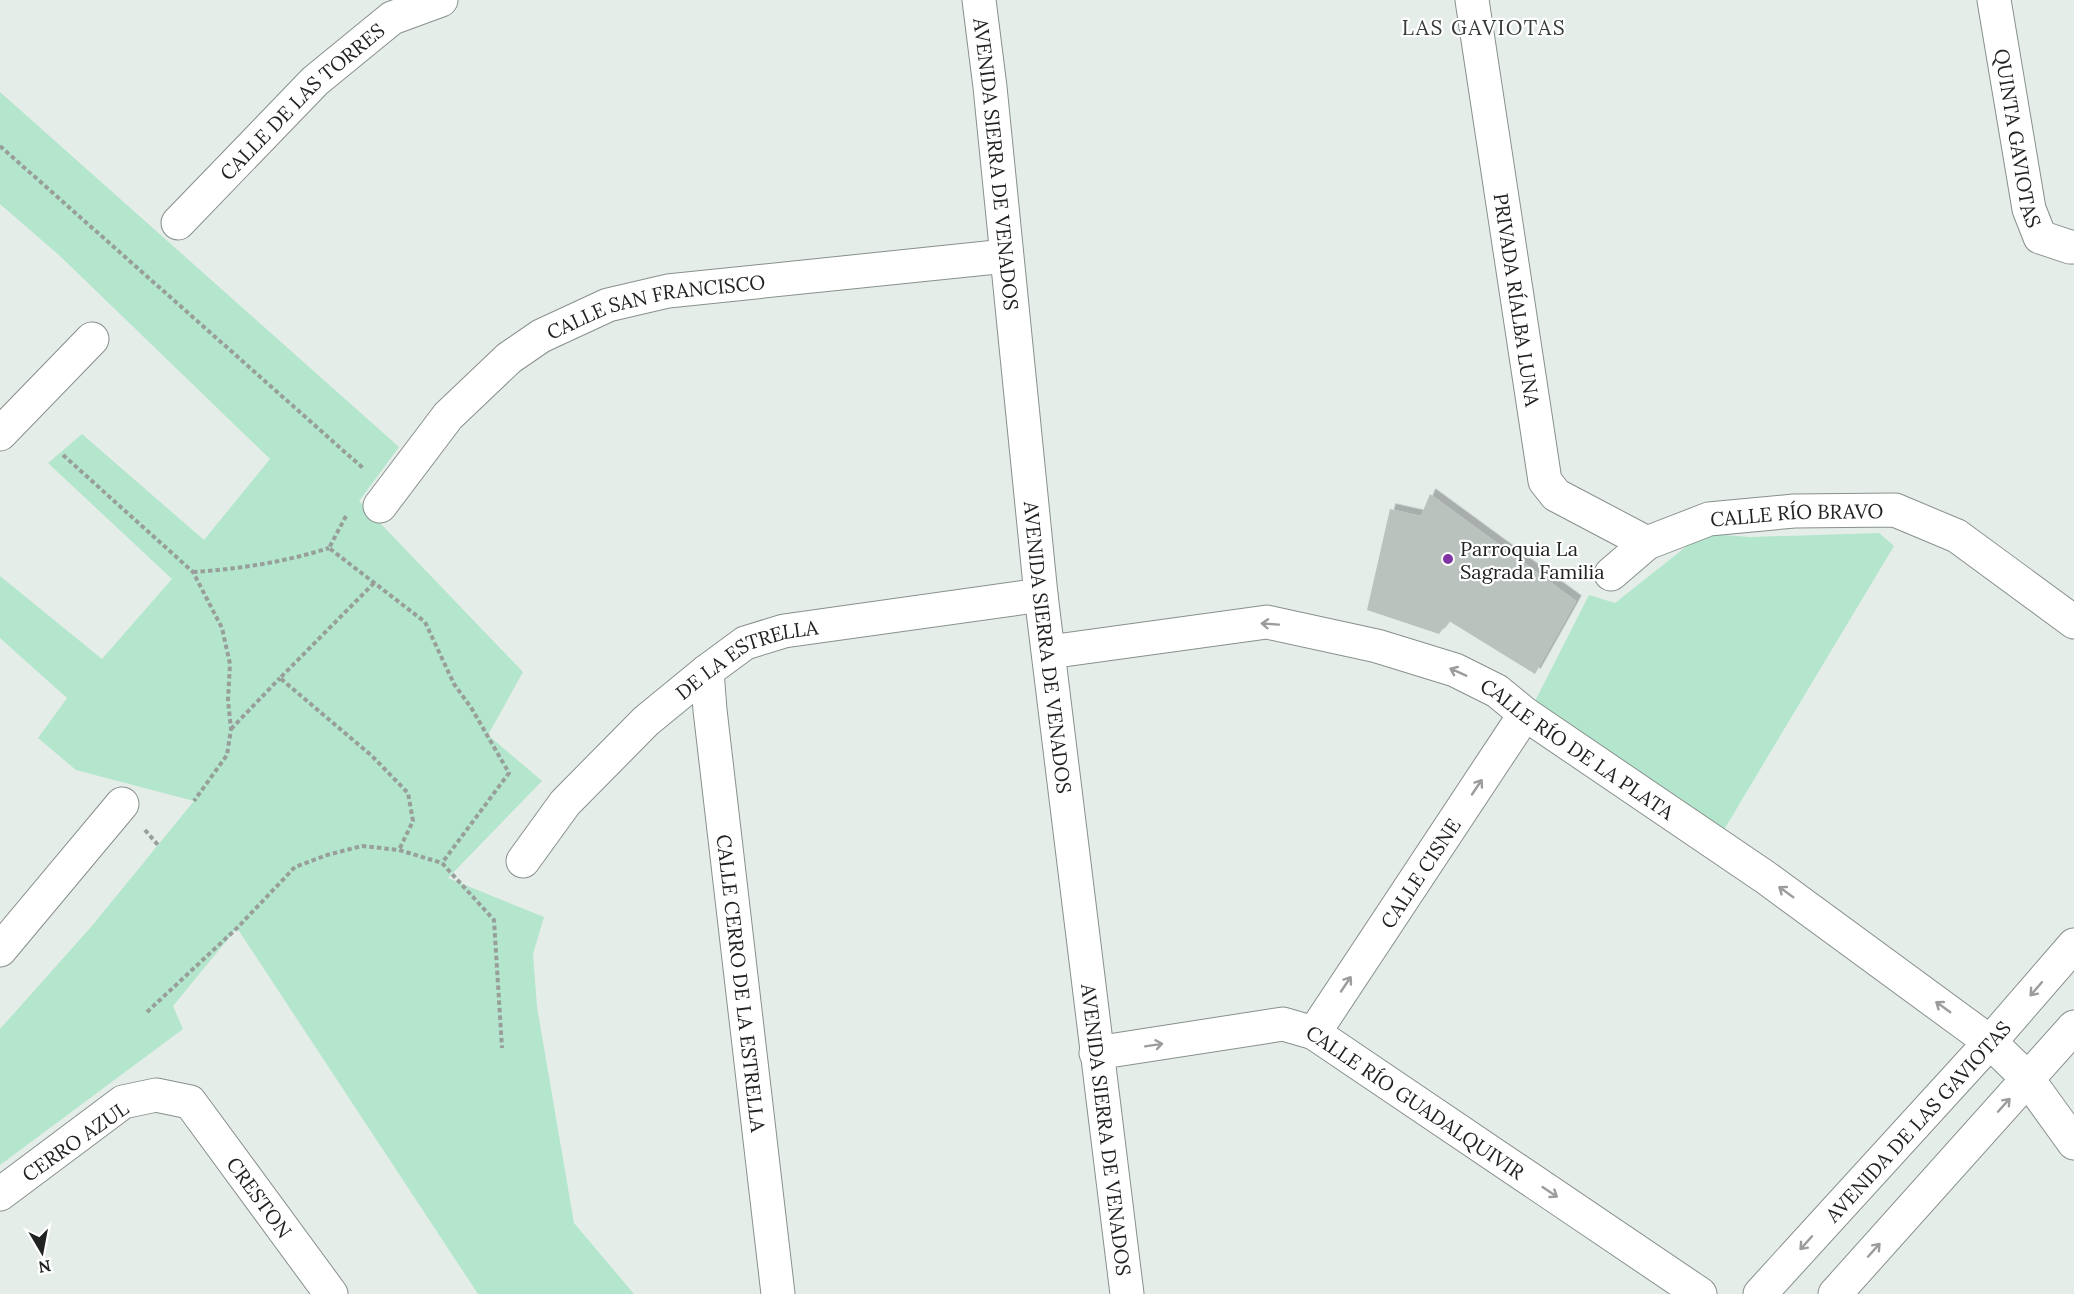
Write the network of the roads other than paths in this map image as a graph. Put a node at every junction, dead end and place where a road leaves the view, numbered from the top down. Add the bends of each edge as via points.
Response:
1 (441, 0) edge
2 (979, 0) edge
3 (1472, 0) edge
4 (1994, 0) edge
5 (178, 223) dead end
6 (2074, 247) edge
7 (1006, 256) junction
8 (92, 339) dead end
9 (0, 434) edge
10 (365, 508) road end
11 (1647, 543) junction
12 (1611, 574) dead end
13 (1041, 595) junction
14 (2074, 622) edge
15 (1049, 652) junction
16 (707, 671) junction
17 (1526, 714) junction
18 (122, 804) dead end
19 (523, 861) dead end
20 (2074, 945) edge
21 (0, 950) edge
22 (2074, 1027) edge
23 (1314, 1033) junction
24 (1990, 1042) junction
25 (1096, 1053) junction
26 (2027, 1078) junction
27 (190, 1101) joint
28 (2074, 1143) edge
29 (0, 1194) edge
30 (331, 1294) edge
31 (778, 1294) edge
32 (1127, 1294) edge
33 (1700, 1294) edge
34 (1760, 1294) edge
35 (1835, 1294) edge

1 - 5 street, CALLE DE LAS TORRES via 392,18 315,81
2 - 7 street, AVENIDA SIERRA DE VENADOS
3 - 11 street, PRIVADA RÍALBA LUNA via 1545,481 1556,495
4 - 6 street, QUINTA GAVIOTAS via 2029,209 2040,237
7 - 10 street, CALLE SAN FRANCISCO via 668,291 608,305 542,336 508,358 448,416
7 - 13 street, AVENIDA SIERRA DE VENADOS
8 - 9 street
11 - 12 street, CALLE RÍO BRAVO
11 - 14 street, CALLE RÍO BRAVO via 1709,519 1794,511 1895,510 1957,536
13 - 15 street, AVENIDA SIERRA DE VENADOS
13 - 16 street, DE LA ESTRELLA via 783,631 745,644
17 -> 15 street, CALLE RÍO DE LA PLATA via 1497,691 1455,670 1377,646 1267,622
15 - 25 street, AVENIDA SIERRA DE VENADOS
16 - 19 street, DE LA ESTRELLA via 646,721 565,803
16 - 31 street, CALLE CERRO DE LA ESTRELLA
23 -> 17 street, CALLE CISNE
24 -> 17 street, CALLE RÍO DE LA PLATA via 1765,877
18 - 21 street
20 -> 24 street, AVENIDA DE LAS GAVIOTAS
22 - 26 street
25 -> 23 street, CALLE RÍO GUADALQUIVIR via 1283,1024
23 -> 33 street, CALLE RÍO GUADALQUIVIR
24 - 26 street, CALLE RÍO DE LA PLATA
24 -> 34 street, AVENIDA DE LAS GAVIOTAS
25 - 32 street, AVENIDA SIERRA DE VENADOS
26 - 28 street, CALLE RÍO DE LA PLATA
35 -> 26 street
27 - 29 street, CERRO AZUL via 156,1095 123,1102
27 - 30 street, CRESTON

